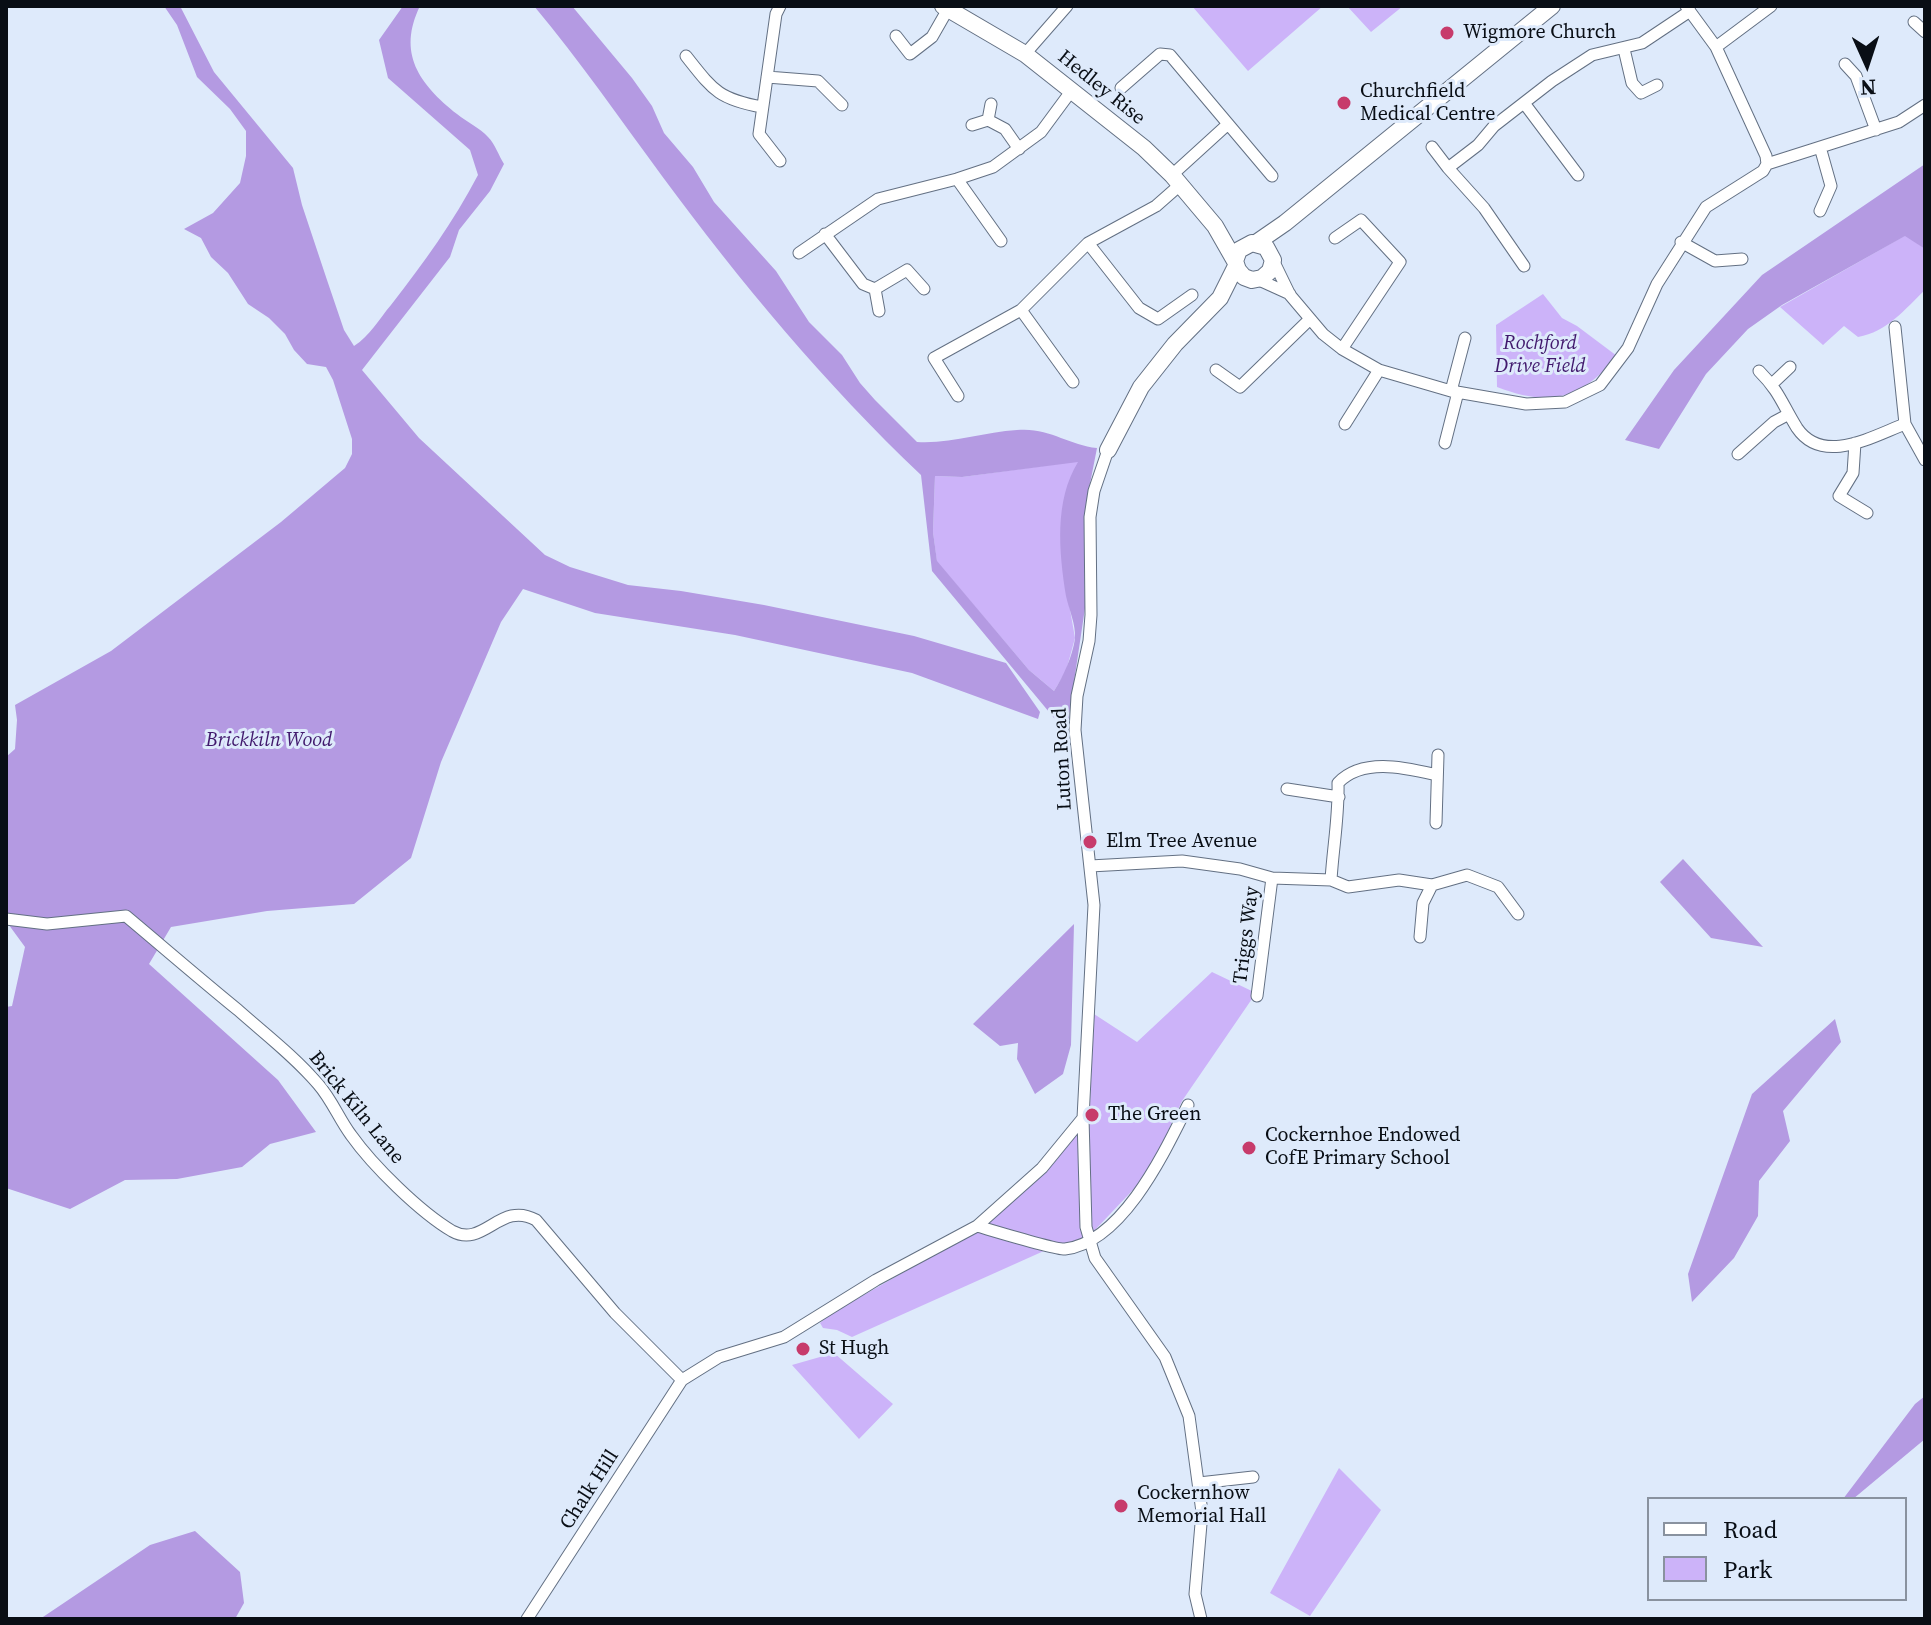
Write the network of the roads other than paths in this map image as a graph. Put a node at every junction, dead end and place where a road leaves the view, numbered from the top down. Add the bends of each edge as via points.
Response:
1 (780, 6) edge
2 (1067, 6) edge
3 (1552, 6) edge
4 (1771, 6) edge
5 (945, 8) edge
6 (1688, 8) edge
7 (1914, 22) dead end
8 (1925, 32) edge
9 (896, 36) dead end
10 (1716, 47) junction
11 (1624, 49) junction
12 (1025, 54) junction
13 (686, 56) dead end
14 (1845, 64) dead end
15 (767, 77) junction
16 (1657, 85) dead end
17 (1121, 88) dead end
18 (1072, 90) junction
19 (1524, 103) junction
20 (991, 104) dead end
21 (842, 105) dead end
22 (1925, 105) edge
23 (762, 107) junction
24 (988, 120) junction
25 (1228, 124) junction
26 (972, 125) dead end
27 (1876, 130) junction
28 (1432, 147) dead end
29 (1820, 147) junction
30 (1019, 149) junction
31 (780, 161) dead end
32 (1767, 164) junction
33 (1448, 168) junction
34 (1578, 175) dead end
35 (1272, 176) dead end
36 (957, 179) junction
37 (1176, 179) junction
38 (1820, 211) dead end
39 (1285, 223) junction
40 (1215, 226) junction
41 (825, 234) junction
42 (1335, 238) dead end
43 (1001, 241) dead end
44 (1681, 242) junction
45 (1088, 243) junction
46 (1252, 243) junction
47 (799, 253) dead end
48 (1272, 258) junction
49 (1742, 259) dead end
50 (1236, 264) junction
51 (1524, 266) dead end
52 (1254, 280) junction
53 (875, 289) junction
54 (924, 289) dead end
55 (1192, 295) dead end
56 (1290, 295) junction
57 (1220, 298) junction
58 (1021, 310) junction
59 (879, 311) dead end
60 (1310, 319) junction
61 (1895, 327) dead end
62 (1465, 338) dead end
63 (1342, 349) junction
64 (1790, 367) dead end
65 (1216, 370) dead end
66 (1379, 370) junction
67 (1759, 371) dead end
68 (1073, 382) dead end
69 (1772, 384) junction
70 (1454, 392) junction
71 (958, 396) dead end
72 (1789, 414) junction
73 (1345, 424) dead end
74 (1905, 424) junction
75 (1445, 443) dead end
76 (1855, 443) junction
77 (1108, 450) joint
78 (1738, 454) dead end
79 (1925, 460) edge
80 (1867, 513) dead end
81 (1438, 755) dead end
82 (1437, 775) junction
83 (1287, 789) dead end
84 (1339, 797) junction
85 (1436, 823) dead end
86 (1090, 866) junction
87 (1272, 878) junction
88 (1331, 880) junction
89 (1432, 885) junction
90 (1518, 914) dead end
91 (6, 919) edge
92 (1420, 937) dead end
93 (1257, 996) dead end
94 (1188, 1105) dead end
95 (1083, 1118) junction
96 (977, 1226) junction
97 (1089, 1243) junction
98 (682, 1380) junction
99 (1253, 1477) dead end
100 (1199, 1483) junction
101 (527, 1619) edge
102 (1201, 1619) edge

1 - 15 street
2 - 12 street
3 - 39 street
4 - 10 street
5 - 9 street via 932,37 910,54
5 - 12 street, Hedley Rise
6 - 10 street
6 - 11 street via 1642,43
7 - 8 street
10 - 32 street
11 - 16 street via 1632,83 1641,93
11 - 19 street via 1592,55
12 - 18 street, Hedley Rise
13 - 23 street via 712,89 731,102
14 - 27 street via 1856,76
15 - 21 street via 818,81
15 - 23 street
17 - 25 street via 1160,54 1170,55
18 - 30 street via 1041,132
18 - 37 street, Hedley Rise
19 - 33 street
19 - 34 street
20 - 24 street
22 - 27 street
23 - 31 street via 759,134
24 - 26 street
24 - 30 street via 1005,129
25 - 35 street
25 - 37 street
27 - 29 street
28 - 33 street
29 - 32 street
29 - 38 street via 1831,186
30 - 36 street via 993,167
32 - 44 street via 1706,207
33 - 51 street
36 - 41 street via 878,199
36 - 43 street
37 - 40 street, Hedley Rise
37 - 45 street via 1156,206
39 - 46 street
39 - 48 street
40 - 46 street, Hedley Rise
40 - 50 street, Hedley Rise
41 - 47 street
41 - 53 street via 863,284
42 - 63 street via 1361,220 1400,262
44 - 49 street via 1715,261
44 - 70 street via 1628,348 1600,385 1565,402 1539,404
45 - 55 street via 1139,308 1158,319
45 - 58 street
46 - 48 street via 1266,247
46 - 50 street via 1239,250
48 - 52 street via 1270,271
48 - 56 street
50 - 52 street via 1240,274
50 - 57 street
52 - 56 street
52 - 57 street
53 - 54 street via 907,270
53 - 59 street
56 - 60 street
57 - 77 street via 1141,387
58 - 68 street
58 - 71 street via 934,358
60 - 63 street
60 - 65 street via 1240,387
61 - 74 street
62 - 70 street
63 - 66 street
64 - 69 street
66 - 70 street
66 - 73 street
67 - 69 street
69 - 72 street
70 - 75 street
72 - 76 street via 1814,444 1831,448
72 - 78 street
74 - 76 street
74 - 79 street
76 - 80 street via 1853,473 1839,496
77 - 86 street, Luton Road via 1090,517 1091,615 1075,730
81 - 82 street
82 - 84 street via 1374,767 1348,773 1338,783
82 - 85 street
83 - 84 street
84 - 88 street
86 - 87 street via 1182,861
86 - 95 street, Luton Road via 1094,932
87 - 88 street
87 - 93 street, Triggs Way
88 - 89 street via 1348,887 1399,880
89 - 90 street via 1467,875 1498,887
89 - 92 street via 1423,903
91 - 98 street, Brick Kiln Lane via 47,924 126,916 287,1052 383,1174 415,1201 460,1234 478,1232 512,1214 536,1220 615,1313
94 - 97 street via 1153,1175
95 - 96 street via 1047,1163
95 - 97 street, Luton Road
96 - 97 street via 1062,1250
96 - 98 street via 784,1337 719,1357
97 - 100 street via 1165,1357 1189,1416
98 - 101 street, Chalk Hill
99 - 100 street
100 - 102 street via 1202,1512 1195,1594

